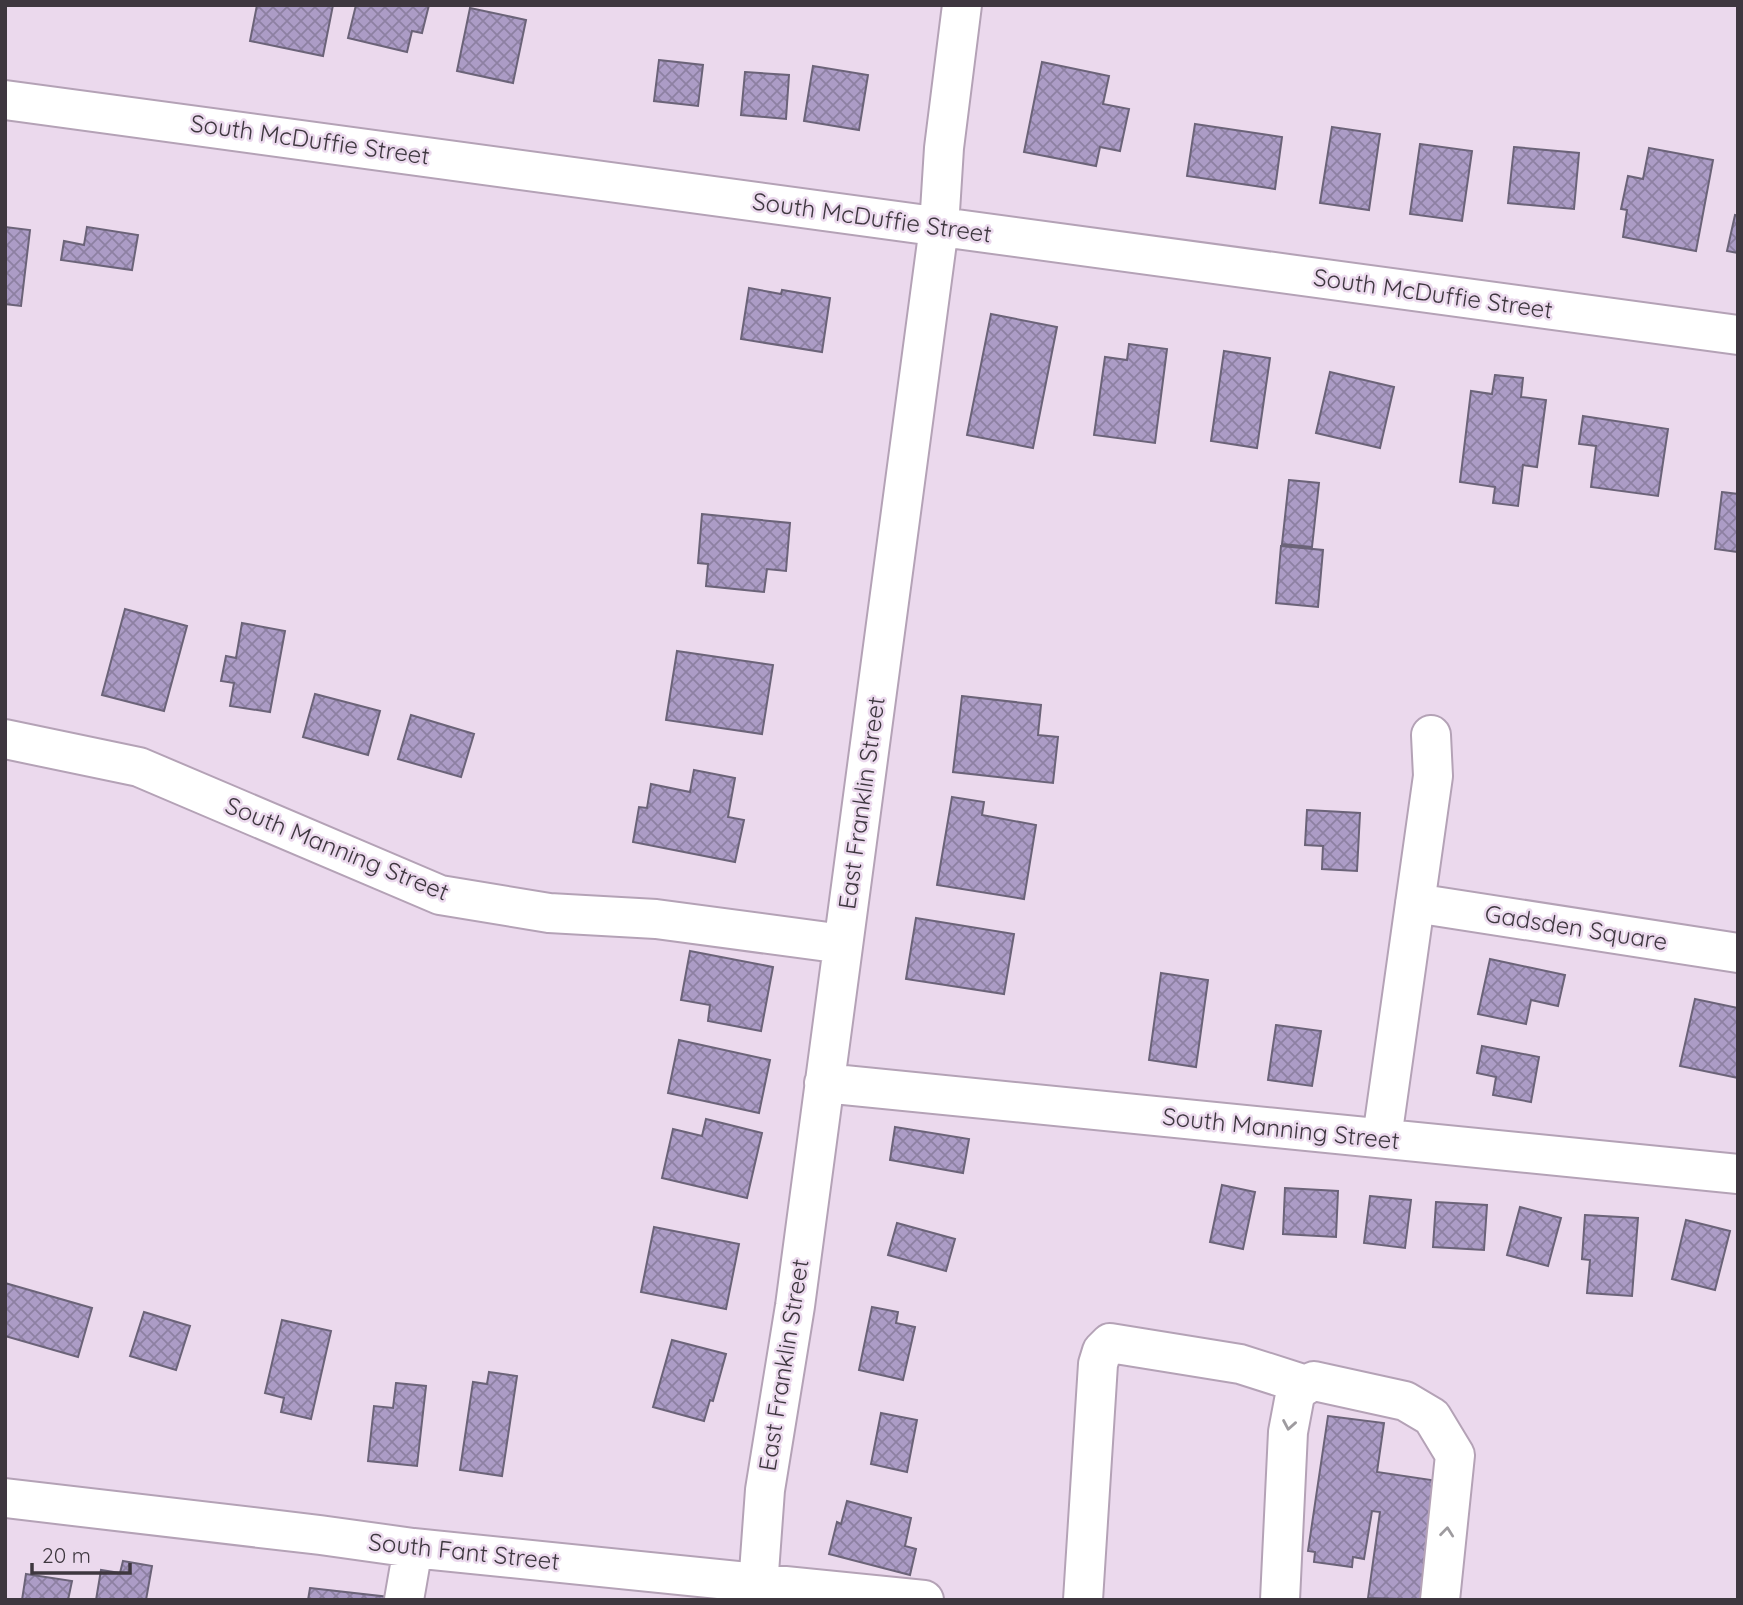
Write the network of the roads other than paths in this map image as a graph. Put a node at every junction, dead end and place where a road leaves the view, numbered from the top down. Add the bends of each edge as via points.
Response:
1 (962, 5) edge
2 (5, 100) edge
3 (939, 227) junction
4 (1738, 335) edge
5 (1431, 735) dead end
6 (5, 739) edge
7 (1415, 903) junction
8 (843, 944) junction
9 (1738, 953) edge
10 (824, 1083) junction
11 (1382, 1139) junction
12 (1738, 1174) edge
13 (1306, 1385) junction
14 (5, 1498) edge
15 (413, 1548) junction
16 (758, 1591) edge
17 (404, 1600) edge
18 (924, 1600) edge
19 (1083, 1600) edge
20 (1280, 1600) edge
21 (1440, 1600) edge

1 - 3 street, East Franklin Street
2 - 3 street, South McDuffie Street
3 - 4 street, South McDuffie Street
3 - 8 street, East Franklin Street
5 - 7 street via 1433,776
6 - 8 street, South Manning Street via 139,766 440,895 549,913 656,919
7 - 9 street, Gadsden Square
7 - 11 street
8 - 10 street, East Franklin Street
10 - 11 street, South Manning Street
10 - 16 street, East Franklin Street via 765,1490
11 - 12 street, South Manning Street
13 - 19 street via 1240,1364 1110,1343 1098,1364
13 -> 20 street via 1296,1395 1288,1432
21 -> 13 street via 1455,1455 1432,1418 1405,1401 1314,1381
14 - 15 street, South Fant Street
15 - 16 street, South Fant Street
15 - 17 street
16 - 18 street, South Fant Street

